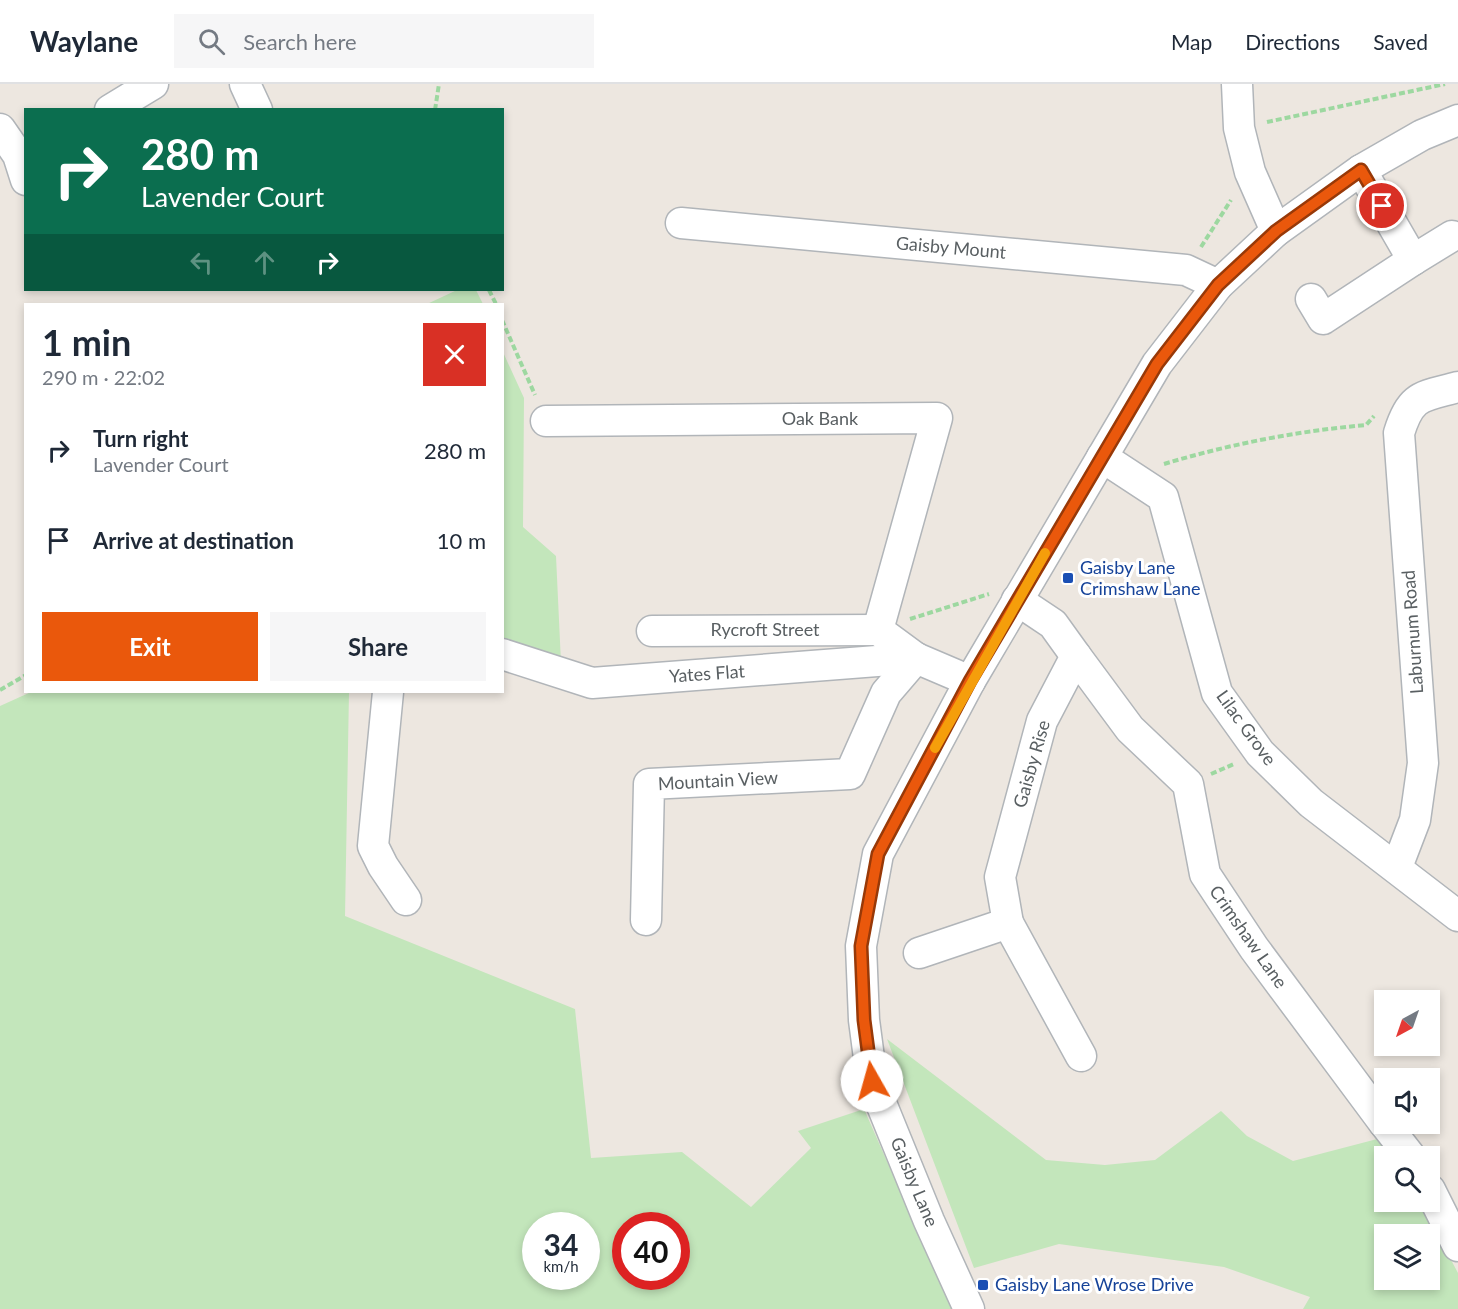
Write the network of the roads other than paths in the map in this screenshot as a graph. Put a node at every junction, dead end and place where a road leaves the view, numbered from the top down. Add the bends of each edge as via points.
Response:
1 (153, 84) edge
2 (245, 84) edge
3 (1237, 84) edge
4 (113, 108) edge
5 (256, 108) edge
6 (1458, 120) edge
7 (0, 129) edge
8 (23, 162) edge
9 (1361, 170) junction
10 (681, 223) dead end
11 (1276, 231) junction
12 (1452, 236) dead end
13 (1413, 260) junction
14 (1218, 285) junction
15 (1311, 299) dead end
16 (1458, 387) edge
17 (546, 421) road end
18 (1102, 458) junction
19 (1017, 600) junction
20 (878, 630) junction
21 (652, 631) dead end
22 (504, 655) edge
23 (1076, 656) junction
24 (916, 658) junction
25 (970, 681) junction
26 (388, 693) edge
27 (1397, 867) junction
28 (406, 900) dead end
29 (1458, 916) edge
30 (646, 920) dead end
31 (1008, 923) junction
32 (919, 953) dead end
33 (1081, 1056) dead end
34 (1374, 1108) edge
35 (1393, 1134) edge
36 (1402, 1146) edge
37 (1440, 1210) edge
38 (1458, 1246) edge
39 (969, 1309) edge

1 - 4 street
2 - 5 street
3 - 11 street via 1239,128 1250,172
6 - 9 street, Gaisby Lane via 1422,135
7 - 8 street
9 - 11 street, Gaisby Lane
9 - 13 street
10 - 14 street, Gaisby Mount via 1186,270
11 - 14 street, Gaisby Lane
12 - 13 street
13 - 15 street via 1323,319
14 - 18 street, Gaisby Lane via 1157,364
16 - 27 street, Laburnum Road via 1417,398 1405,414 1399,433 1423,763 1415,820
17 - 20 street, Oak Bank via 936,418
18 - 19 street, Gaisby Lane
18 - 27 street, Lilac Grove via 1162,497 1217,693 1260,753 1311,803
19 - 23 street via 1053,624
19 - 25 street, Gaisby Lane
20 - 21 street, Rycroft Street
20 - 24 street
22 - 24 street, Yates Flat via 592,683
23 - 31 street, Gaisby Rise via 1042,721 1000,877
23 - 34 street, Crimshaw Lane via 1130,729 1188,784 1205,874 1254,948
24 - 25 street
24 - 30 street, Mountain View via 886,693 850,774 649,784
25 - 39 street, Gaisby Lane via 878,854 861,946 864,1020 872,1081
26 - 28 street via 373,846
27 - 29 street, Lilac Grove
31 - 32 street
31 - 33 street, Gaisby Rise
35 - 36 street, Crimshaw Lane
37 - 38 street

